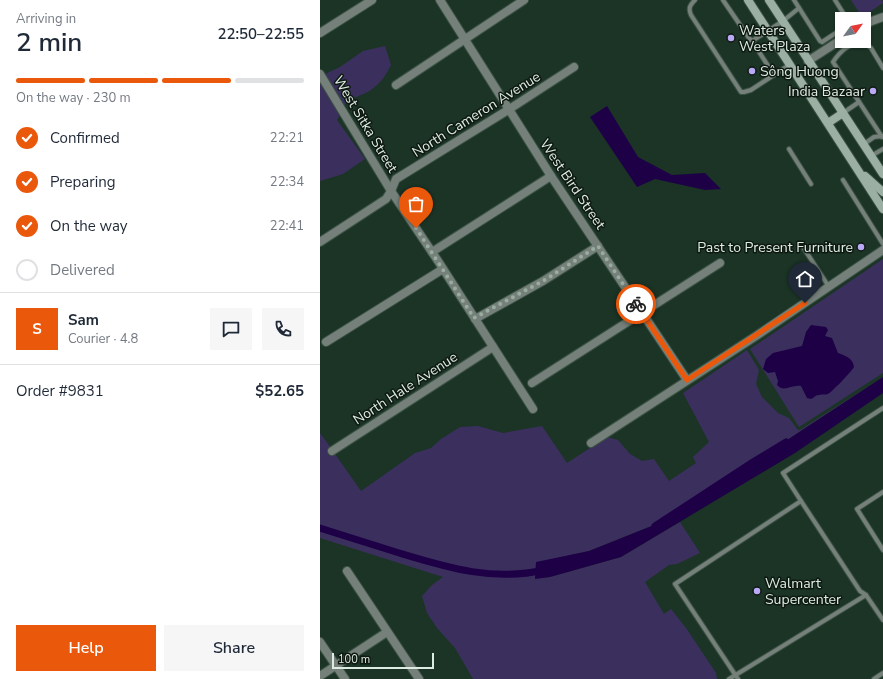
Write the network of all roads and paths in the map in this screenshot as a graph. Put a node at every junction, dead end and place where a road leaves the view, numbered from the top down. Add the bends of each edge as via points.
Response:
1 (372, 0) edge
2 (440, 0) edge
3 (524, 0) edge
4 (695, 0) edge
5 (723, 0) edge
6 (748, 0) edge
7 (769, 0) edge
8 (794, 0) edge
9 (835, 0) edge
10 (799, 8) junction
11 (843, 12) edge
12 (883, 17) edge
13 (783, 21) junction
14 (871, 21) edge
15 (768, 30) junction
16 (320, 33) edge
17 (835, 34) edge
18 (465, 40) junction
19 (752, 41) junction
20 (835, 44) edge
21 (808, 61) junction
22 (789, 65) junction
23 (574, 67) dead end
24 (883, 68) edge
25 (320, 74) edge
26 (774, 75) junction
27 (396, 85) dead end
28 (859, 102) junction
29 (508, 110) junction
30 (843, 113) junction
31 (828, 123) junction
32 (883, 137) edge
33 (864, 145) junction
34 (883, 148) edge
35 (789, 149) dead end
36 (872, 156) junction
37 (858, 170) junction
38 (883, 174) edge
39 (551, 176) junction
40 (843, 180) dead end
41 (811, 184) dead end
42 (391, 191) junction
43 (883, 192) edge
44 (883, 209) edge
45 (320, 242) edge
46 (883, 244) edge
47 (598, 246) junction
48 (803, 247) dead end
49 (883, 250) edge
50 (432, 252) junction
51 (720, 263) dead end
52 (443, 269) junction
53 (829, 287) junction
54 (642, 314) junction
55 (474, 318) junction
56 (326, 342) dead end
57 (493, 347) junction
58 (687, 380) junction
59 (532, 383) dead end
60 (883, 408) edge
61 (533, 409) dead end
62 (591, 443) dead end
63 (332, 451) dead end
64 (883, 492) edge
65 (801, 501) junction
66 (883, 550) edge
67 (347, 571) dead end
68 (866, 595) junction
69 (883, 620) edge
70 (387, 632) junction
71 (320, 642) edge
72 (335, 666) junction
73 (883, 673) edge
74 (320, 676) edge
75 (736, 677) edge
76 (345, 679) edge
77 (419, 679) edge
78 (729, 679) edge
79 (874, 679) edge

1 - 16 street
2 - 18 street, West Bird Street
3 - 18 street
4 - 26 lane via 690,5 691,15 741,92 751,90
5 - 19 lane
6 - 15 main road
7 - 13 main road
8 - 10 lane
9 - 11 lane
10 - 13 lane
10 - 17 lane via 820,41
12 - 14 street
13 - 15 lane
13 - 21 main road
15 - 19 lane
15 - 22 main road
18 - 27 street
18 - 29 street, West Bird Street
19 - 26 lane
20 - 21 street
21 - 30 main road
22 - 26 lane
22 - 31 main road
23 - 29 street, North Cameron Avenue
24 - 28 lane via 871,48 862,41 839,52 833,62
25 - 42 street, West Sitka Street
28 - 30 lane
28 - 32 lane
29 - 39 street, West Bird Street
29 - 42 street, North Cameron Avenue via 396,179
30 - 31 main road
30 - 33 main road
31 - 37 main road
32 - 33 lane via 874,137
33 - 36 main road
34 - 36 lane
35 - 41 lane
36 - 38 main road
37 - 43 main road
37 - 44 main road
39 - 47 street, West Bird Street
39 - 50 street
40 - 46 lane
42 - 45 street, North Cameron Avenue via 386,198
42 - 50 street, West Sitka Street
47 - 54 street, West Bird Street
47 - 55 street via 543,281
48 - 53 lane
49 - 53 street
50 - 52 street, West Sitka Street
51 - 54 street
52 - 55 street, West Sitka Street
52 - 56 street
53 - 58 street
54 - 58 street, West Bird Street
54 - 59 street
55 - 57 street, West Sitka Street
57 - 61 street, West Sitka Street
57 - 63 street, North Hale Avenue
58 - 62 street
60 - 65 lane via 783,473
64 - 66 lane via 857,509
65 - 68 lane via 860,591
65 - 75 lane via 675,584
67 - 70 street
68 - 69 lane
68 - 75 lane
70 - 72 street
70 - 77 street
71 - 72 street
72 - 74 street
72 - 76 street
73 - 79 lane
75 - 78 lane

